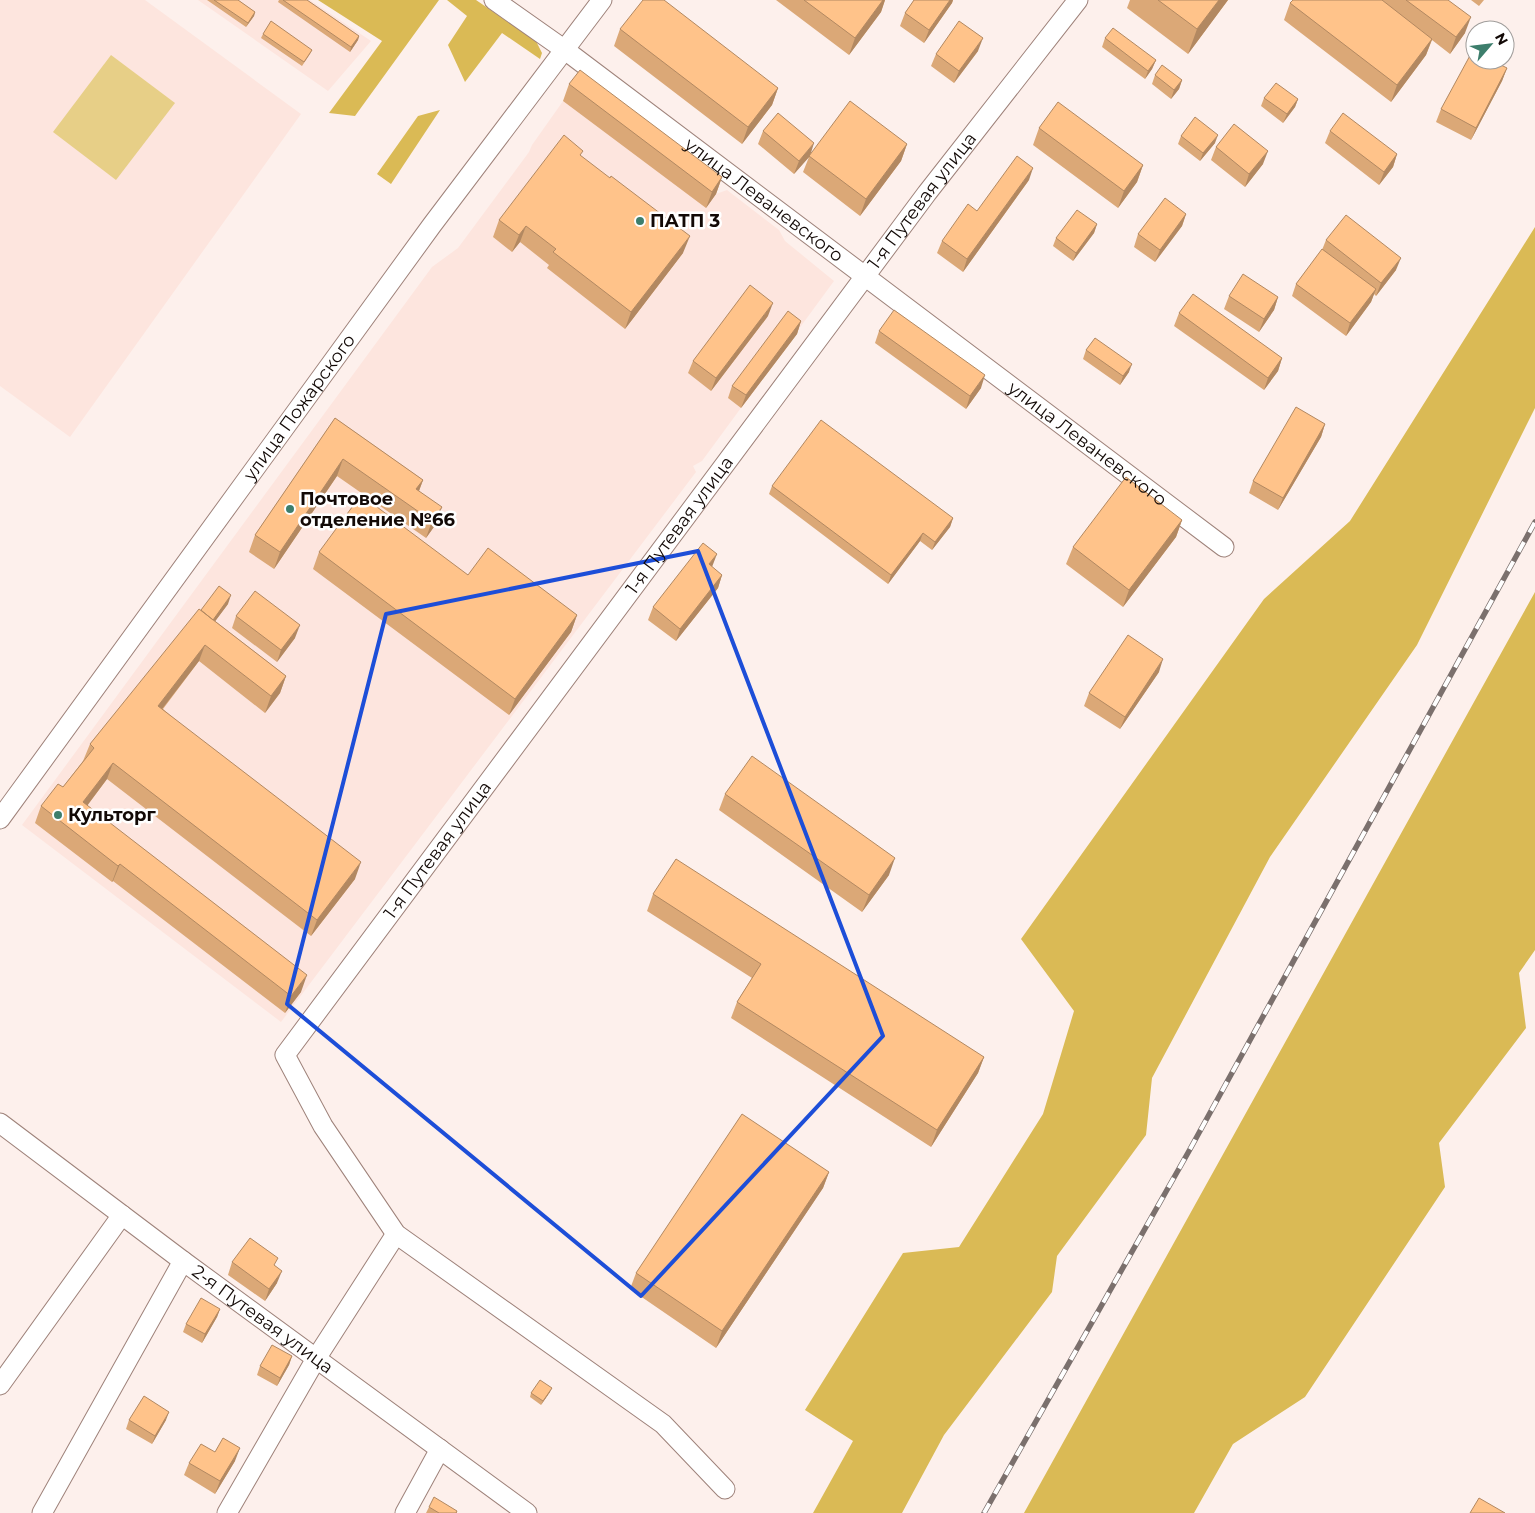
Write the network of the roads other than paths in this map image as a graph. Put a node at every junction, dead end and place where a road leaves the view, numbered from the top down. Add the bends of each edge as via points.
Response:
1 (494, 0) edge
2 (602, 0) edge
3 (1078, 0) edge
4 (565, 50) junction
5 (866, 279) junction
6 (1224, 547) dead end
7 (0, 819) edge
8 (0, 1123) edge
9 (122, 1215) junction
10 (396, 1234) junction
11 (183, 1261) junction
12 (317, 1357) junction
13 (0, 1385) edge
14 (440, 1449) junction
15 (725, 1489) dead end
16 (42, 1513) edge
17 (227, 1513) edge
18 (404, 1513) edge
19 (527, 1513) edge

1 - 4 street, улица Леваневского
2 - 4 street, улица Пожарского
3 - 5 street, 1-я Путевая улица via 927,193
4 - 5 street, улица Леваневского
4 - 7 street, улица Пожарского via 432,225
5 - 6 street, улица Леваневского
5 - 10 street, 1-я Путевая улица via 285,1055 323,1126
8 - 9 street, 2-я Путевая улица
9 - 11 street, 2-я Путевая улица
9 - 13 street
10 - 12 street
10 - 15 street via 663,1424
11 - 12 street, 2-я Путевая улица
11 - 16 street
12 - 14 street, 2-я Путевая улица
12 - 17 street
14 - 18 street
14 - 19 street, 2-я Путевая улица

